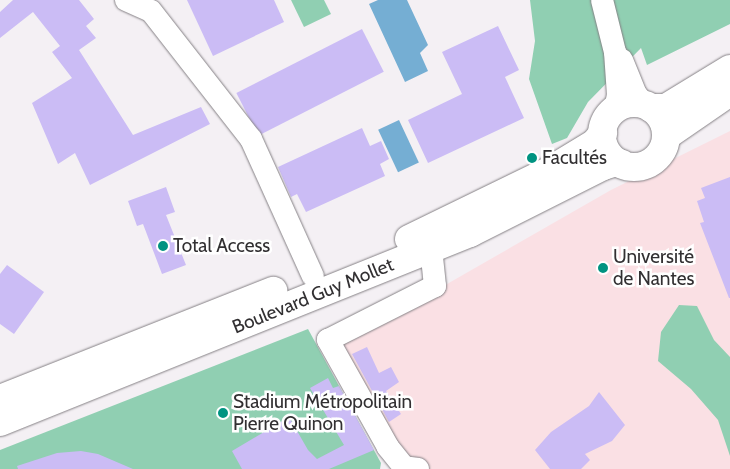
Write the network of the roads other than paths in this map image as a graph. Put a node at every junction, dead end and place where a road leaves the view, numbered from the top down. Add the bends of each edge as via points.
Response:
1 (602, 0) edge
2 (127, 1) edge
3 (615, 52) junction
4 (730, 69) edge
5 (730, 92) edge
6 (648, 106) junction
7 (609, 121) junction
8 (666, 136) junction
9 (622, 164) junction
10 (431, 249) junction
11 (313, 276) junction
12 (0, 399) edge
13 (0, 422) edge
14 (408, 468) edge

1 - 3 street
2 - 11 street via 151,10 251,139
3 - 6 street via 623,61 635,93
3 - 7 street via 618,95
4 - 6 main road via 666,108
5 - 8 main road
6 - 7 main road via 630,103
6 - 8 main road via 662,120
7 - 9 main road via 606,149
7 - 11 main road, Boulevard Guy Mollet via 595,143 483,205 416,236
8 - 9 main road via 663,149 651,162 639,166
9 - 10 main road, Boulevard Guy Mollet via 616,162 603,166 508,215
10 - 13 main road, Boulevard Guy Mollet
10 - 14 street via 436,286 328,340 388,446
11 - 12 main road, Boulevard Guy Mollet

